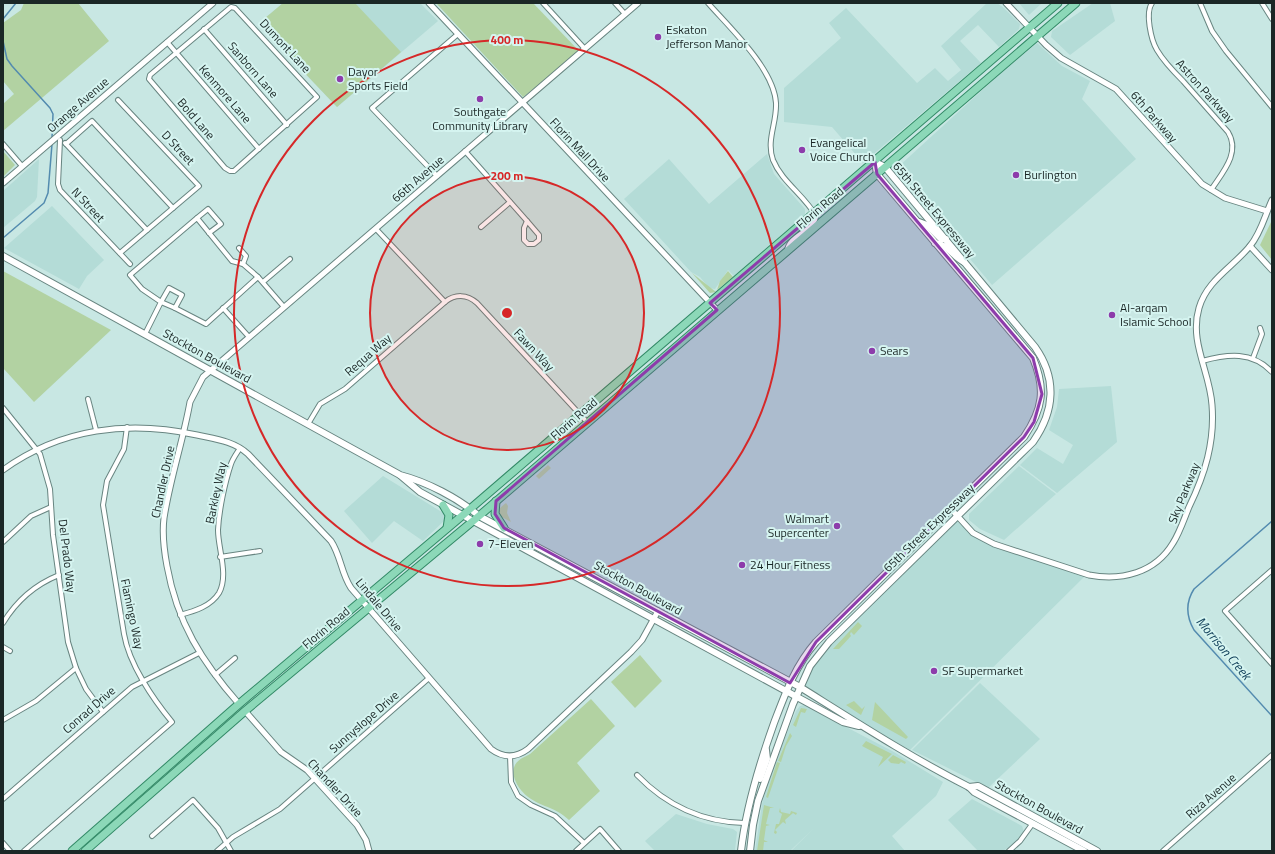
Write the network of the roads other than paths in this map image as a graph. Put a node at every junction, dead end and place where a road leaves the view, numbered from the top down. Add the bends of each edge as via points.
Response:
1 (212, 3) edge
2 (429, 3) edge
3 (543, 3) edge
4 (615, 3) edge
5 (638, 3) edge
6 (708, 3) edge
7 (1006, 3) edge
8 (1058, 3) edge
9 (1076, 3) edge
10 (1152, 3) edge
11 (1200, 3) edge
12 (1262, 3) edge
13 (625, 14) junction
14 (1272, 19) edge
15 (1030, 28) junction
16 (204, 29) junction
17 (458, 34) junction
18 (1037, 36) junction
19 (167, 42) junction
20 (585, 49) junction
21 (176, 53) junction
22 (118, 100) dead end
23 (522, 103) junction
24 (1272, 107) edge
25 (287, 125) junction
26 (57, 139) junction
27 (3, 144) edge
28 (66, 144) junction
29 (259, 149) junction
30 (465, 151) junction
31 (875, 162) junction
32 (22, 166) junction
33 (885, 167) junction
34 (877, 174) junction
35 (437, 176) junction
36 (3, 183) edge
37 (1211, 190) junction
38 (1272, 200) edge
39 (510, 202) junction
40 (173, 208) junction
41 (1267, 211) junction
42 (814, 213) junction
43 (197, 218) junction
44 (528, 221) junction
45 (917, 222) junction
46 (481, 227) dead end
47 (376, 229) junction
48 (147, 230) junction
49 (209, 234) junction
50 (946, 239) junction
51 (935, 243) junction
52 (1250, 246) junction
53 (239, 248) dead end
54 (787, 251) junction
55 (120, 253) junction
56 (3, 256) edge
57 (290, 259) dead end
58 (965, 263) junction
59 (130, 264) dead end
60 (243, 264) junction
61 (1272, 270) edge
62 (258, 277) junction
63 (263, 282) junction
64 (976, 291) junction
65 (992, 295) junction
66 (984, 301) junction
67 (161, 302) junction
68 (445, 302) junction
69 (710, 303) junction
70 (284, 307) junction
71 (1002, 307) junction
72 (175, 308) junction
73 (223, 308) junction
74 (717, 310) junction
75 (1260, 328) dead end
76 (145, 334) junction
77 (249, 338) junction
78 (1253, 358) junction
79 (1202, 361) junction
80 (211, 370) junction
81 (1272, 372) edge
82 (88, 399) dead end
83 (3, 408) edge
84 (580, 414) junction
85 (587, 422) junction
86 (308, 424) junction
87 (127, 427) junction
88 (96, 430) junction
89 (184, 432) junction
90 (240, 448) junction
91 (37, 449) junction
92 (3, 470) edge
93 (400, 475) junction
94 (496, 501) junction
95 (443, 505) junction
96 (52, 507) junction
97 (470, 508) junction
98 (950, 509) junction
99 (463, 515) junction
100 (479, 516) junction
101 (957, 517) junction
102 (473, 521) junction
103 (448, 528) junction
104 (504, 528) junction
105 (3, 542) edge
106 (260, 551) dead end
107 (220, 557) junction
108 (889, 570) junction
109 (1272, 570) edge
110 (59, 576) junction
111 (860, 599) junction
112 (362, 600) junction
113 (871, 600) junction
114 (368, 608) junction
115 (658, 611) junction
116 (180, 615) junction
117 (655, 619) junction
118 (3, 622) edge
119 (841, 630) junction
120 (3, 647) edge
121 (10, 651) dead end
122 (199, 653) junction
123 (235, 658) dead end
124 (1272, 664) edge
125 (76, 668) junction
126 (215, 675) junction
127 (429, 678) junction
128 (144, 680) junction
129 (790, 683) junction
130 (800, 687) junction
131 (786, 691) junction
132 (248, 696) junction
133 (796, 696) junction
134 (239, 704) junction
135 (245, 711) junction
136 (103, 712) junction
137 (236, 719) junction
138 (3, 720) edge
139 (862, 727) junction
140 (766, 746) junction
141 (510, 756) junction
142 (1272, 756) edge
143 (637, 775) dead end
144 (315, 778) junction
145 (969, 787) junction
146 (3, 799) edge
147 (758, 801) junction
148 (744, 823) junction
149 (1033, 823) junction
150 (152, 836) dead end
151 (1070, 837) junction
152 (226, 842) junction
153 (3, 843) edge
154 (584, 843) junction
155 (10, 851) edge
156 (24, 851) edge
157 (72, 851) edge
158 (86, 851) edge
159 (217, 851) edge
160 (232, 851) edge
161 (369, 851) edge
162 (576, 851) edge
163 (619, 851) edge
164 (742, 851) edge
165 (749, 851) edge
166 (1009, 851) edge
167 (1084, 851) edge
168 (1097, 851) edge
169 (1163, 851) edge

1 - 19 street, Orange Avenue
2 - 17 street, Florin Mall Drive
3 - 20 street
4 - 13 street
5 - 13 street, 66th Avenue
6 - 42 street via 767,73 776,98 776,114 770,142 774,160 783,177
7 - 15 street, 6th Parkway
8 - 15 main road, Florin Road
9 - 18 main road, Florin Road
10 - 37 street, Astron Parkway via 1149,9 1151,35 1157,50 1228,132 1232,141 1231,156
11 - 24 street via 1212,30 1226,51
12 - 14 street
13 - 20 street, 66th Avenue
15 - 18 street, 6th Parkway
15 - 31 main road, Florin Road
16 - 21 street, Dumont Lane
16 - 25 street, Sanborn Lane
16 - 25 street, Dumont Lane via 229,8 235,8 315,92 317,99
17 - 23 street, Florin Mall Drive
17 - 35 street via 372,108
18 - 33 main road, Florin Road
18 - 37 street, 6th Parkway via 1071,65 1100,78 1116,89 1190,173
19 - 21 street
19 - 26 street, Orange Avenue
20 - 23 street, 66th Avenue
21 - 29 street, Kenmore Lane
21 - 29 street, Bold Lane via 150,75 149,79 215,157 231,171
22 - 40 street, D Street via 199,186
23 - 30 street, 66th Avenue
23 - 69 street, Florin Mall Drive
25 - 29 street, Dumont Lane
26 - 28 street
26 - 32 street, Orange Avenue
26 - 55 street, N Street via 60,190
27 - 32 street
28 - 40 street via 92,121
28 - 48 street
30 - 35 street, 66th Avenue
30 - 39 street
31 - 33 main road, 65th Street Expressway
31 - 34 main road, 65th Street Expressway
31 - 42 main road, Florin Road
32 - 36 street, Orange Avenue
33 - 34 main road, Florin Road
33 - 50 main road, 65th Street Expressway
34 - 45 main road, 65th Street Expressway
34 - 54 main road, Florin Road
35 - 47 street, 66th Avenue
37 - 41 street, 6th Parkway via 1225,198
38 - 41 street, Sky Parkway
39 - 44 street
39 - 46 street
40 - 48 street
41 - 52 street, Sky Parkway
42 - 54 street via 815,221 788,244
42 - 69 main road, Florin Road
43 - 49 street
43 - 49 street via 208,209 221,224
43 - 67 street via 130,275
44 - 44 street via 539,235 539,240 534,244 528,244 524,240 524,228
45 - 50 main road via 926,225 941,239
45 - 51 main road, 65th Street Expressway
47 - 68 street
47 - 70 street, 66th Avenue
48 - 55 street
49 - 60 street via 232,261
50 - 58 main road, 65th Street Expressway
51 - 58 main road via 945,245 956,258
51 - 64 main road, 65th Street Expressway
52 - 61 street
52 - 79 street, Sky Parkway via 1216,278 1199,306 1196,341
53 - 60 street via 246,256
54 - 74 main road, Florin Road
55 - 59 street, N Street
56 - 76 main road, Stockton Boulevard
57 - 63 street
58 - 65 main road, 65th Street Expressway
60 - 62 street
62 - 63 street
62 - 73 street
63 - 70 street
64 - 65 main road
64 - 66 main road, 65th Street Expressway
65 - 71 main road, 65th Street Expressway
66 - 71 main road
66 - 98 main road, 65th Street Expressway via 1032,358 1038,371 1042,394 1034,422 1024,437
67 - 72 street
67 - 72 street via 169,288 182,295
67 - 76 street
68 - 84 street, Fawn Way via 459,296 473,300
68 - 86 street, Requa Way via 345,389 320,404
69 - 74 street, Florin Mall Drive
69 - 84 main road, Florin Road
70 - 77 street, 66th Avenue
71 - 101 main road, 65th Street Expressway via 1044,360 1051,386 1050,408 1043,428 1033,442
72 - 73 street via 206,324
73 - 77 street
74 - 85 main road, Florin Road
75 - 78 street via 1262,334
76 - 80 main road, Stockton Boulevard
77 - 80 street, 66th Avenue
78 - 79 street via 1230,355
78 - 81 street
79 - 101 street, Sky Parkway via 1209,382 1212,405 1212,430 1206,465 1175,540 1167,552 1148,568 1117,578 1089,575 994,544 973,533
80 - 86 main road, Stockton Boulevard
80 - 89 street, Chandler Drive via 203,377 190,402
82 - 88 street
83 - 91 street, Del Prado Way
84 - 85 street, Fawn Way
84 - 97 main road, Florin Road
85 - 94 main road, Florin Road
86 - 93 main road, Stockton Boulevard
87 - 88 street, Lindale Drive
87 - 89 street, Lindale Drive
87 - 128 street, Flamingo Way via 124,449 107,481 103,505 125,639 132,660
88 - 91 street, Lindale Drive
89 - 90 street, Lindale Drive via 228,442
89 - 116 street, Chandler Drive via 163,529 170,584
90 - 107 street, Barkley Way via 231,462 219,518
90 - 112 street, Lindale Drive via 331,541 339,555 346,579
91 - 92 street, Lindale Drive
91 - 96 street, Del Prado Way via 47,477
93 - 95 main road, Stockton Boulevard via 417,490
93 - 97 main road, Stockton Boulevard via 417,479
94 - 100 main road, Florin Road
94 - 104 main road via 495,514
95 - 99 main road, Stockton Boulevard
95 - 103 main road via 449,515
96 - 105 street via 32,516
96 - 110 street, Del Prado Way
97 - 99 main road, Florin Road
97 - 100 main road, Stockton Boulevard
98 - 101 street, Sky Parkway
98 - 108 main road, 65th Street Expressway
99 - 102 main road, Stockton Boulevard
99 - 103 main road, Florin Road
100 - 102 main road, Florin Road
100 - 104 main road, Stockton Boulevard
101 - 113 main road, 65th Street Expressway
102 - 114 main road, Florin Road
102 - 117 main road, Stockton Boulevard
103 - 112 main road, Florin Road
104 - 115 main road, Stockton Boulevard
106 - 107 street
107 - 116 street, Barkley Way via 223,579 219,593 203,607
108 - 111 main road, 65th Street Expressway
108 - 113 main road via 886,580 870,596
109 - 124 street via 1226,611
110 - 118 street via 40,584 24,596
110 - 125 street, Del Prado Way via 68,642
111 - 119 main road via 862,605
111 - 129 main road, 65th Street Expressway via 808,651
112 - 114 street, Lindale Drive
112 - 132 main road, Florin Road
113 - 119 main road, 65th Street Expressway
114 - 127 street, Lindale Drive
114 - 135 main road, Florin Road
115 - 117 street
115 - 129 main road, Stockton Boulevard
116 - 122 street, Chandler Drive
117 - 131 main road, Stockton Boulevard
117 - 141 street via 631,652 528,749
119 - 130 main road, 65th Street Expressway via 810,666
120 - 121 street
122 - 126 street, Chandler Drive
122 - 128 street, Conrad Drive
123 - 126 street
125 - 136 street, Del Prado Way via 86,689
125 - 138 street via 36,701
126 - 134 street, Chandler Drive
127 - 141 street, Lindale Drive via 491,749 500,755
127 - 144 street, Sunnyslope Drive
128 - 136 street, Conrad Drive
128 - 156 street, Flamingo Way via 154,699 172,722
129 - 130 main road, Stockton Boulevard
129 - 131 main road, 65th Street Expressway
130 - 133 main road, 65th Street Expressway
130 - 139 main road, Stockton Boulevard
131 - 133 main road, Stockton Boulevard
131 - 140 main road, 65th Street Expressway
132 - 134 main road, Florin Road
132 - 135 main road
133 - 139 main road, Stockton Boulevard via 843,722
133 - 147 main road, 65th Street Expressway
134 - 137 main road
134 - 157 main road, Florin Road
135 - 137 main road, Florin Road
135 - 144 street, Chandler Drive via 281,752
136 - 146 street, Conrad Drive
137 - 158 main road, Florin Road
139 - 145 main road, Stockton Boulevard
140 - 147 main road via 767,759 757,789
140 - 148 main road, 65th Street Expressway
141 - 154 street via 511,782 518,796 555,816
142 - 169 street, Riza Avenue
143 - 148 street via 661,797 679,808 701,816
144 - 152 street, Sunnyslope Drive via 275,814
144 - 161 street, Chandler Drive via 361,830
145 - 149 main road, Stockton Boulevard
145 - 151 main road, Stockton Boulevard via 978,786
147 - 165 main road, 65th Street Expressway
148 - 164 main road, 65th Street Expressway
148 - 165 main road via 748,827
149 - 151 main road via 1064,838
149 - 166 street via 1020,842
149 - 167 main road, Stockton Boulevard
150 - 152 street via 194,800 218,828
151 - 168 main road, Stockton Boulevard
152 - 159 street, Sunnyslope Drive
152 - 160 street
153 - 155 street
154 - 162 street
154 - 163 street via 600,829

